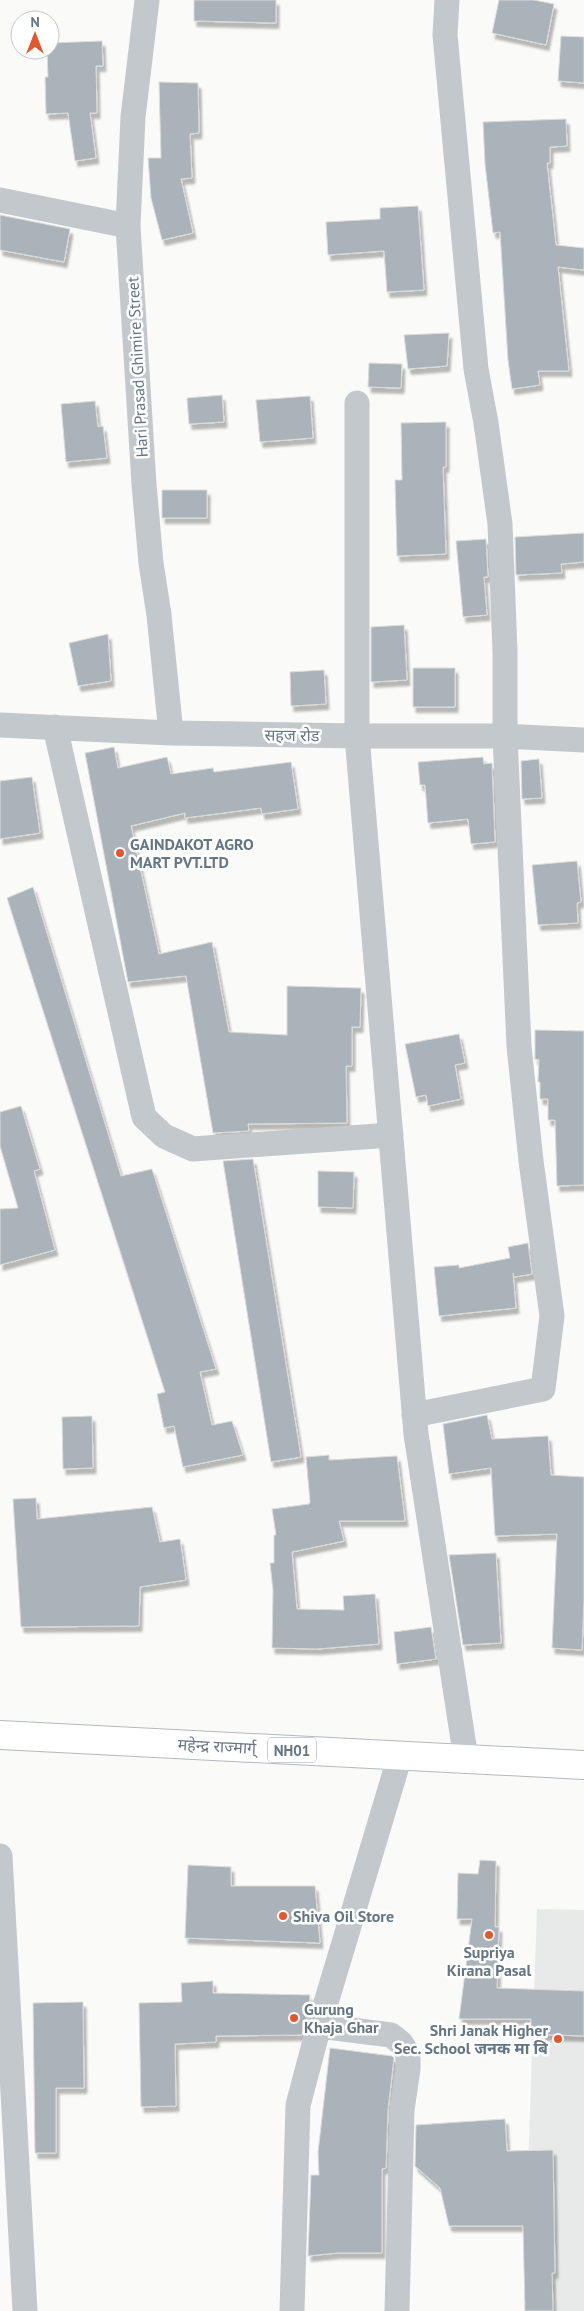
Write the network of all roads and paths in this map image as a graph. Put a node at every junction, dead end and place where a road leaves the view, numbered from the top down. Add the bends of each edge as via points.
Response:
1 (147, 0) edge
2 (447, 0) edge
3 (0, 200) edge
4 (128, 226) junction
5 (357, 403) dead end
6 (0, 725) edge
7 (55, 727) junction
8 (171, 733) junction
9 (357, 736) junction
10 (505, 736) junction
11 (584, 740) edge
12 (391, 1135) junction
13 (414, 1415) junction
14 (0, 1735) edge
15 (400, 1756) junction
16 (466, 1759) junction
17 (584, 1765) edge
18 (0, 1856) edge
19 (319, 2026) junction
20 (25, 2311) edge
21 (292, 2311) edge
22 (397, 2311) edge

1 - 4 street, Hari Prasad Ghimire Street via 133,117
2 - 10 street via 445,35 476,369 500,524
3 - 4 street
4 - 8 street, Hari Prasad Ghimire Street via 144,484
5 - 9 street
6 - 7 street, सहज रोड
7 - 8 street, सहज रोड
7 - 12 street via 144,1117 164,1136 193,1149
8 - 9 street, सहज रोड
9 - 10 street, सहज रोड
9 - 12 street
10 - 11 street, सहज रोड
10 - 13 street via 519,1046 552,1316 543,1389
12 - 13 street
13 - 16 street
14 - 15 highway, महेन्द्र राज्मार्ग् / NH01
15 - 16 highway, महेन्द्र राज्मार्ग् / NH01
15 - 19 street
16 - 17 highway, महेन्द्र राज्मार्ग् / NH01
18 - 20 street
19 - 21 street via 298,2105
19 - 22 street via 391,2035 408,2054 402,2110

